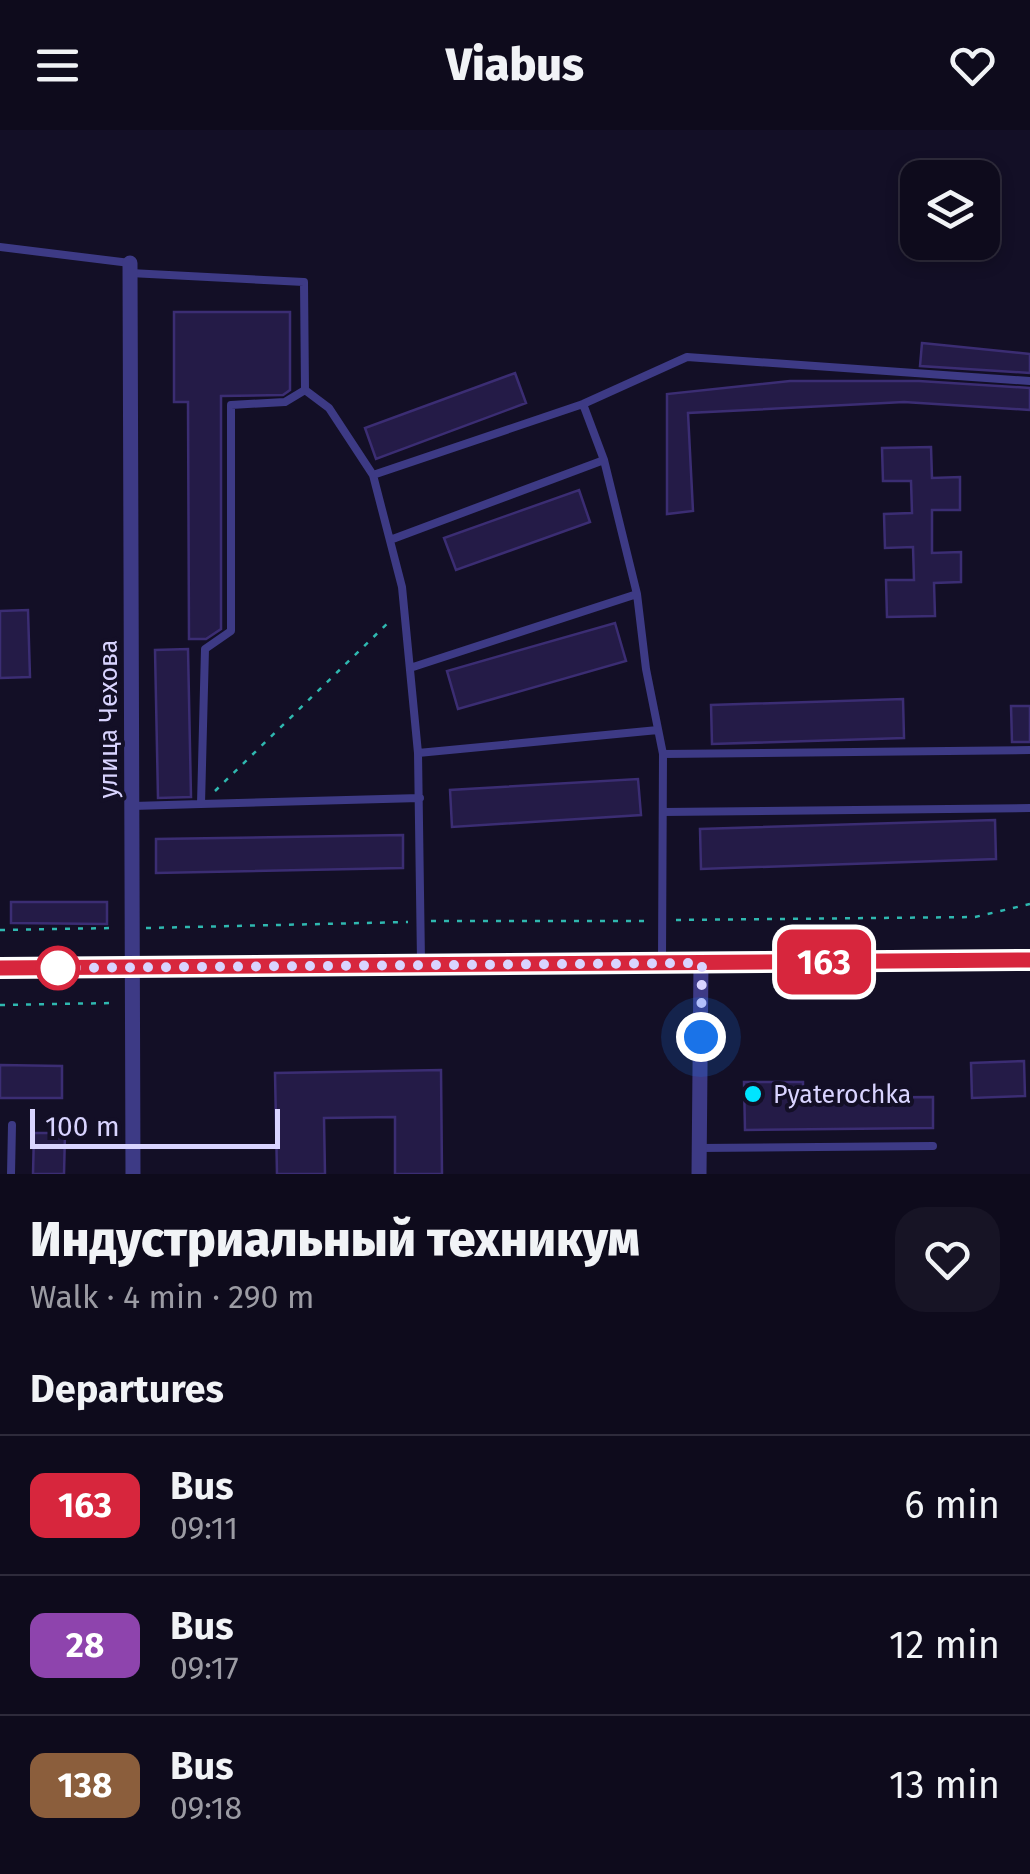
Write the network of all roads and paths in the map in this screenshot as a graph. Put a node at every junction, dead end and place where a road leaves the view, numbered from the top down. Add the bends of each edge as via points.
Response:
1 (0, 247) edge
2 (130, 268) junction
3 (1030, 381) edge
4 (305, 390) junction
5 (583, 404) junction
6 (604, 460) junction
7 (373, 475) junction
8 (390, 540) junction
9 (637, 594) junction
10 (404, 608) junction
11 (410, 668) junction
12 (658, 730) junction
13 (1030, 750) edge
14 (418, 754) junction
15 (663, 754) junction
16 (420, 798) junction
17 (200, 804) junction
18 (134, 806) junction
19 (1030, 808) edge
20 (663, 812) junction
21 (1030, 904) edge
22 (662, 920) junction
23 (421, 921) junction
24 (134, 928) junction
25 (0, 930) edge
26 (1030, 960) edge
27 (662, 963) junction
28 (702, 963) junction
29 (422, 965) junction
30 (134, 967) junction
31 (0, 968) edge
32 (134, 1003) junction
33 (0, 1005) edge
34 (12, 1125) dead end
35 (933, 1146) dead end
36 (700, 1148) junction
37 (12, 1174) edge
38 (132, 1174) edge
39 (699, 1174) edge

1 - 2 lane
2 - 4 lane via 304,282
2 - 18 street, улица Чехова
3 - 5 lane via 687,356
4 - 7 lane via 328,408
4 - 17 lane via 285,402 231,405 231,631 205,649
5 - 6 lane
5 - 7 lane
6 - 8 lane
6 - 9 lane
7 - 8 lane
8 - 10 lane
9 - 11 lane
9 - 12 lane
10 - 11 lane
10 - 17 path
11 - 14 lane
12 - 14 lane
12 - 15 lane
13 - 15 lane
14 - 16 lane
15 - 20 lane
16 - 17 lane
16 - 23 lane
17 - 18 lane
18 - 24 street, улица Чехова
19 - 20 lane
20 - 22 lane
21 - 22 path via 975,917
22 - 23 path
22 - 27 lane
23 - 24 path
23 - 29 lane
24 - 25 path
24 - 30 street, улица Чехова
26 - 28 main road
27 - 28 main road
27 - 29 main road
28 - 36 street
29 - 30 main road
30 - 31 main road
30 - 32 street, улица Чехова
32 - 33 path
32 - 38 street, улица Чехова
34 - 37 lane
35 - 36 lane
36 - 39 street

